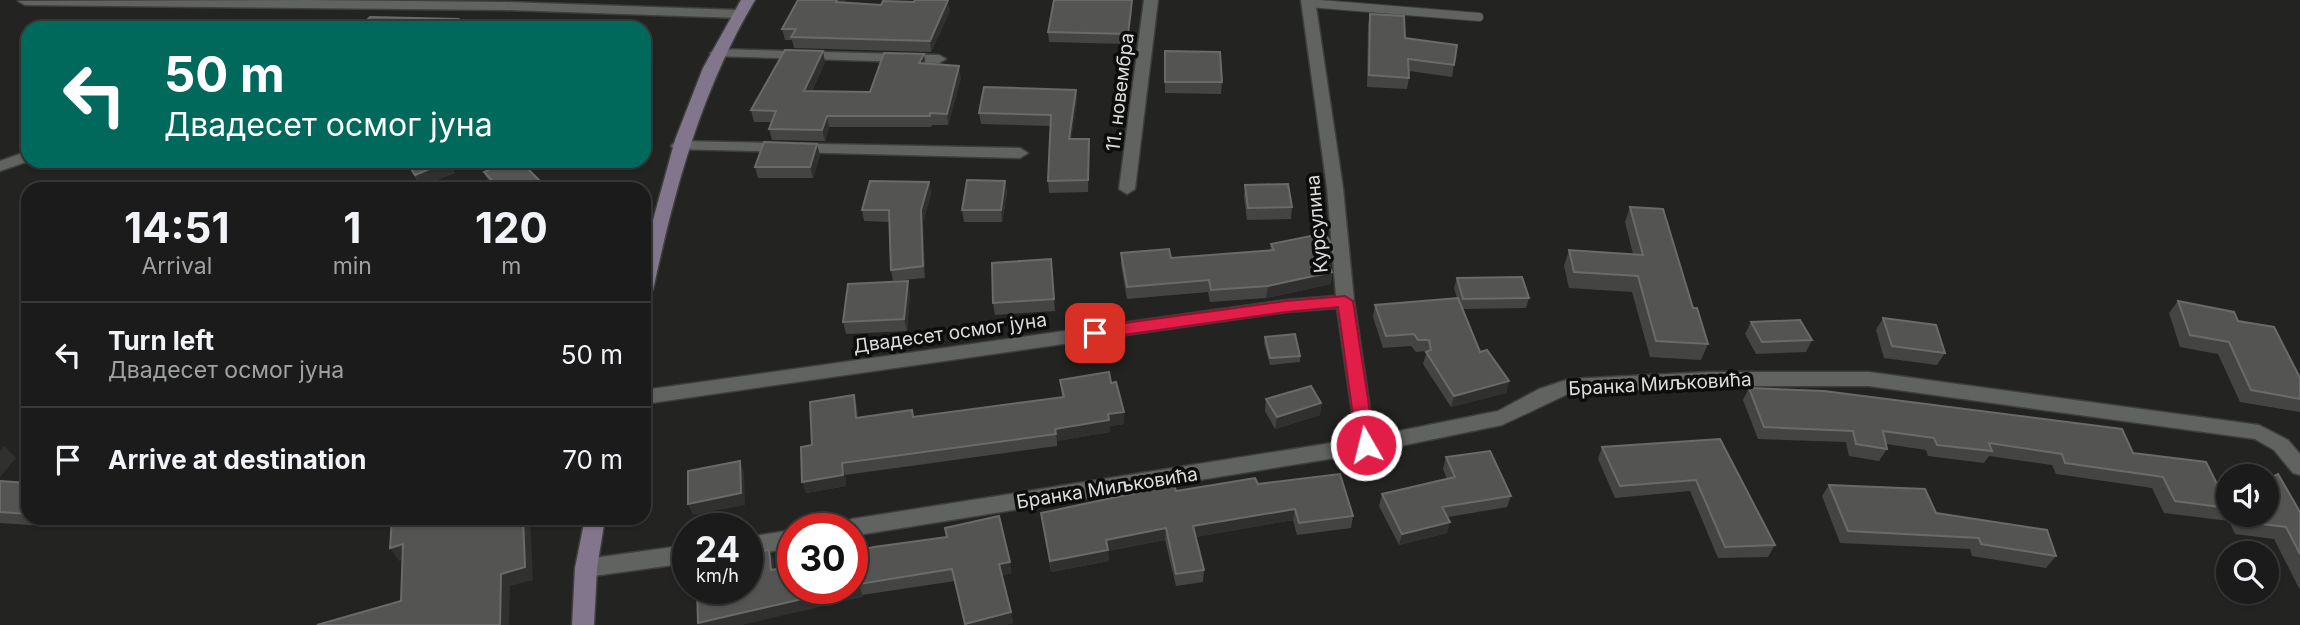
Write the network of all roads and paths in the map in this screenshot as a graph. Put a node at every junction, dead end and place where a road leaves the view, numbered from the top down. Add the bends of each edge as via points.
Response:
1 (748, 0) edge
2 (1151, 0) edge
3 (25, 1) edge
4 (260, 2) edge
5 (1308, 2) edge
6 (508, 3) edge
7 (739, 14) junction
8 (1479, 17) dead end
9 (717, 53) junction
10 (939, 59) dead end
11 (679, 146) junction
12 (1020, 153) dead end
13 (21, 158) edge
14 (0, 166) edge
15 (1127, 189) dead end
16 (651, 234) edge
17 (1345, 301) junction
18 (651, 396) edge
19 (1366, 445) junction
20 (2300, 467) edge
21 (594, 525) edge
22 (868, 525) edge
23 (672, 556) edge
24 (586, 568) junction
25 (583, 625) edge

1 - 7 main road
2 - 15 street, 11. новембра
3 - 4 street
4 - 6 street
5 - 8 lane
5 - 17 street, Курсулина via 1335,188
6 - 7 street
7 - 9 main road
9 - 10 street
9 - 11 main road
11 - 12 street
11 - 16 main road
13 - 14 street
17 - 18 street, Двадесет осмог јуна
17 - 19 street, Курсулина
19 - 20 street, Бранка Миљковића via 1502,418 1569,386 1709,379 1869,379 2259,432 2281,445
19 - 22 street, Бранка Миљковића
21 - 24 main road
23 - 24 street
24 - 25 main road

